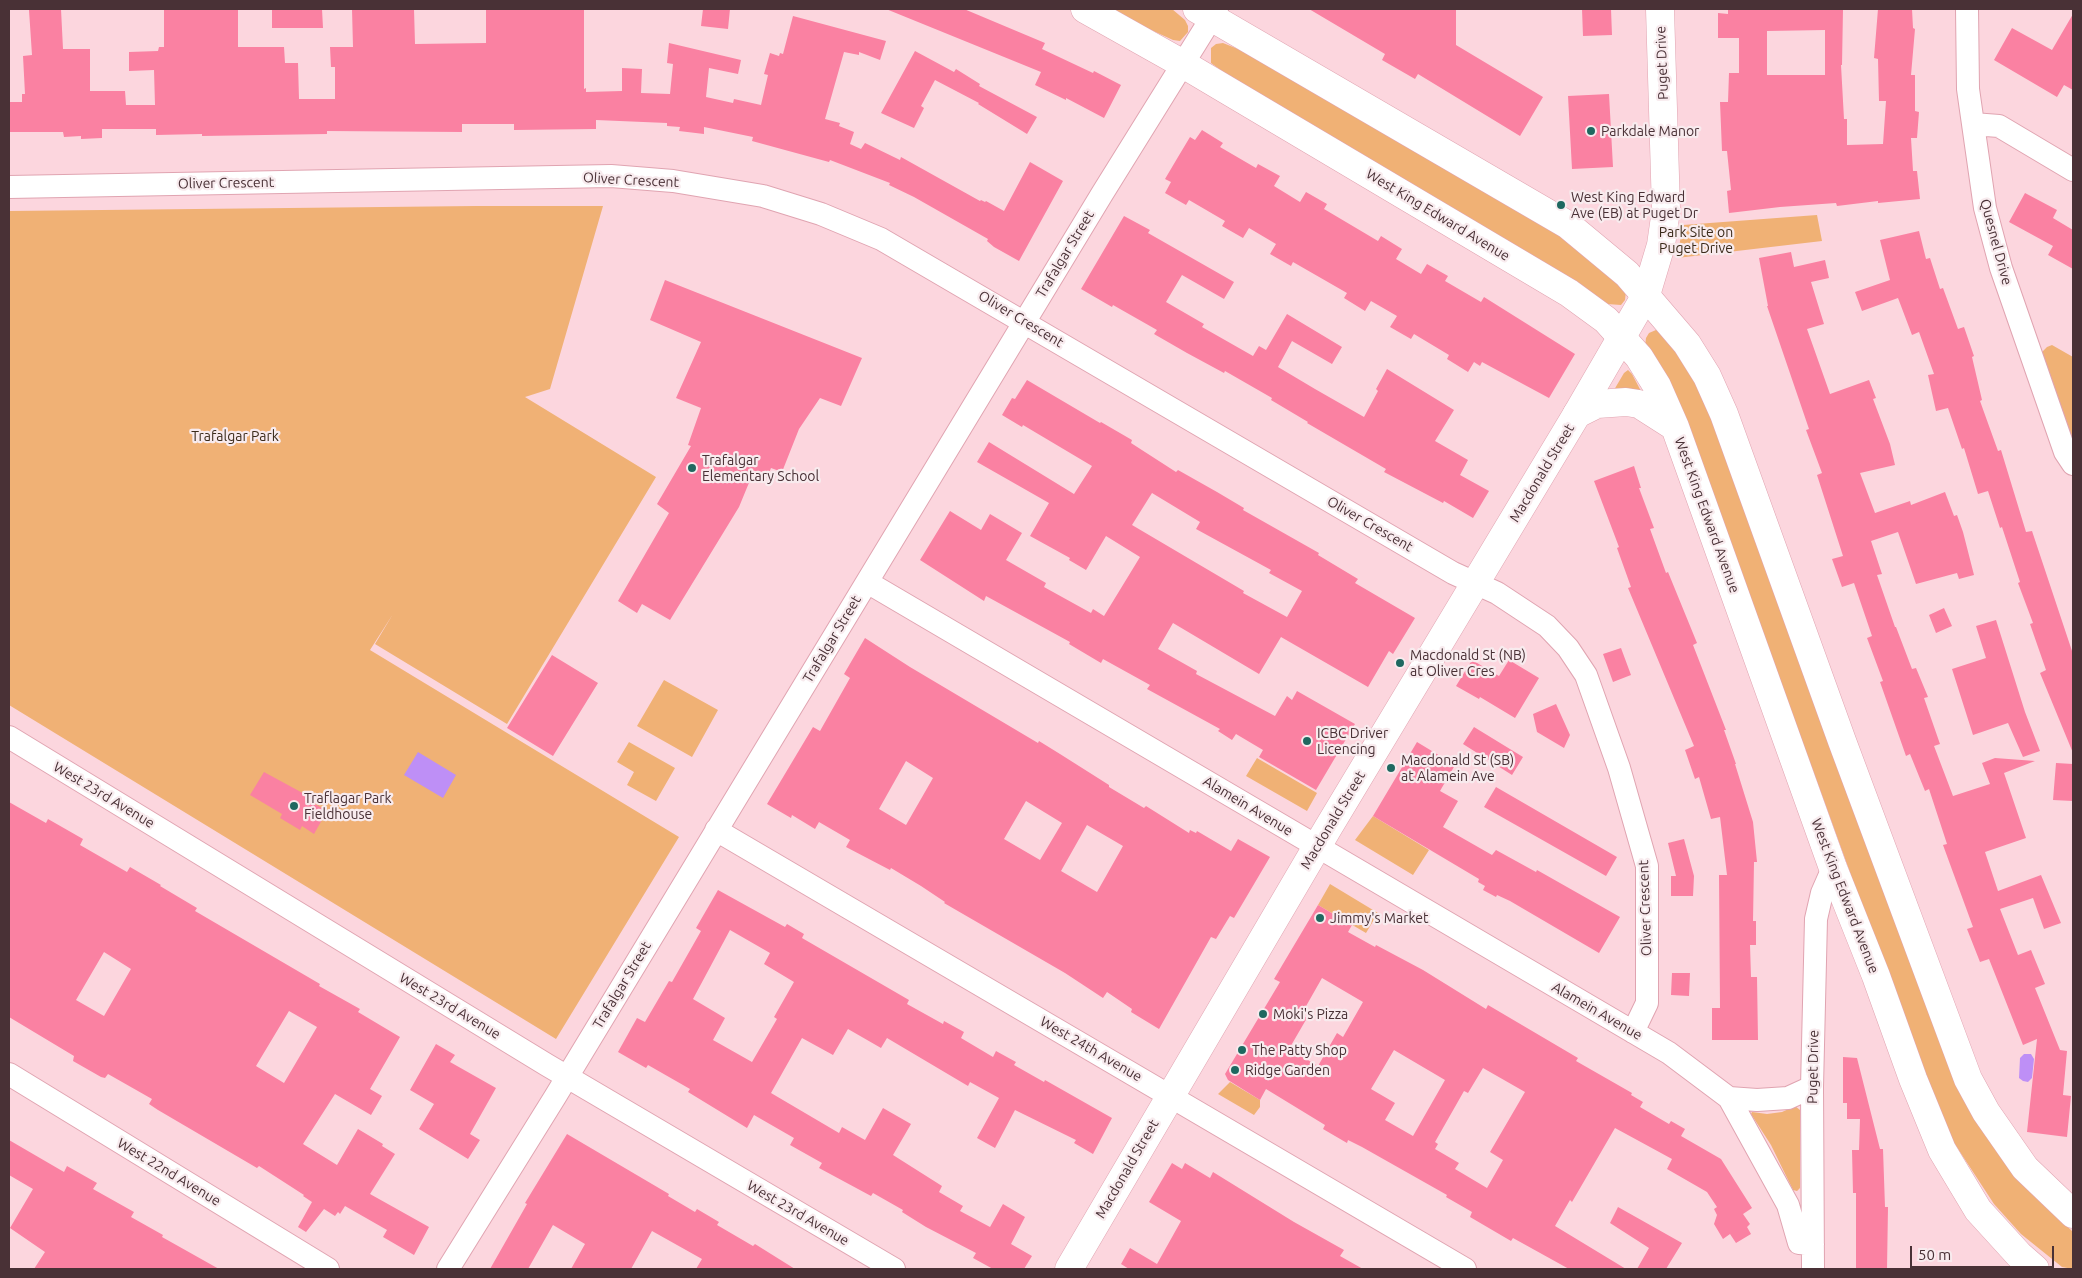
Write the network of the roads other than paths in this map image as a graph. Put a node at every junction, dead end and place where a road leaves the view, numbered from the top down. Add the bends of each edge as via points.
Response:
1 (1085, 9) edge
2 (1660, 9) edge
3 (1967, 9) edge
4 (1208, 12) edge
5 (1183, 64) junction
6 (1973, 124) junction
7 (2073, 170) edge
8 (9, 187) edge
9 (1646, 295) junction
10 (1025, 321) junction
11 (1622, 337) junction
12 (1577, 414) junction
13 (1675, 427) junction
14 (2073, 464) edge
15 (867, 582) junction
16 (1476, 583) junction
17 (9, 737) edge
18 (716, 830) junction
19 (1316, 847) junction
20 (1833, 868) junction
21 (1633, 1032) junction
22 (9, 1074) edge
23 (567, 1077) junction
24 (1812, 1086) junction
25 (1170, 1096) junction
26 (1729, 1098) junction
27 (2063, 1197) edge
28 (2073, 1214) edge
29 (1813, 1244) junction
30 (328, 1269) edge
31 (448, 1269) edge
32 (894, 1269) edge
33 (1069, 1269) edge
34 (1464, 1269) edge
35 (1813, 1269) edge
36 (2035, 1269) edge

1 - 5 main road, West King Edward Avenue
2 - 9 main road, Puget Drive via 1666,210 1661,245
3 - 6 street, Quesnel Drive via 1968,88
4 - 5 street, Trafalgar Street
4 - 9 main road via 1568,225 1627,274
5 - 10 street, Trafalgar Street
5 - 11 main road, West King Edward Avenue via 1569,293 1606,320
6 - 7 street via 1999,126
6 - 14 street, Quesnel Drive via 1985,208 2001,268 2065,452
8 - 10 street, Oliver Crescent via 611,176 691,183 763,196 881,238
9 - 11 main road, Macdonald Street
9 - 27 main road via 1687,344 1707,376 1724,414 1968,1079 2002,1138 2025,1168
10 - 15 street, Trafalgar Street
10 - 16 street, Oliver Crescent
11 - 12 main road, Macdonald Street
11 - 13 main road, West King Edward Avenue via 1657,386
12 - 13 main road via 1597,404 1626,402 1640,404
12 - 16 main road, Macdonald Street
13 - 20 main road, West King Edward Avenue
15 - 18 street, Trafalgar Street
15 - 19 street, Alamein Avenue
16 - 19 main road, Macdonald Street
16 - 21 street, Oliver Crescent via 1547,626 1568,648 1586,675 1600,712 1647,866 1647,1003
17 - 23 street, West 23rd Avenue
18 - 23 street, Trafalgar Street
18 - 25 street, West 24th Avenue
19 - 21 street, Alamein Avenue
19 - 25 main road, Macdonald Street
20 - 24 street, Puget Drive via 1822,893 1816,920
20 - 36 main road, West King Edward Avenue via 1942,1150 1978,1210
21 - 26 street, Alamein Avenue via 1669,1053
22 - 30 street, West 22nd Avenue
23 - 31 street, Trafalgar Street
23 - 32 street, West 23rd Avenue
24 - 26 street via 1788,1098
24 - 29 street, Puget Drive
25 - 33 main road, Macdonald Street
25 - 34 street, West 24th Avenue
26 - 29 street, Alamein Avenue via 1788,1205 1799,1243
27 - 28 main road
29 - 35 street, Puget Drive

